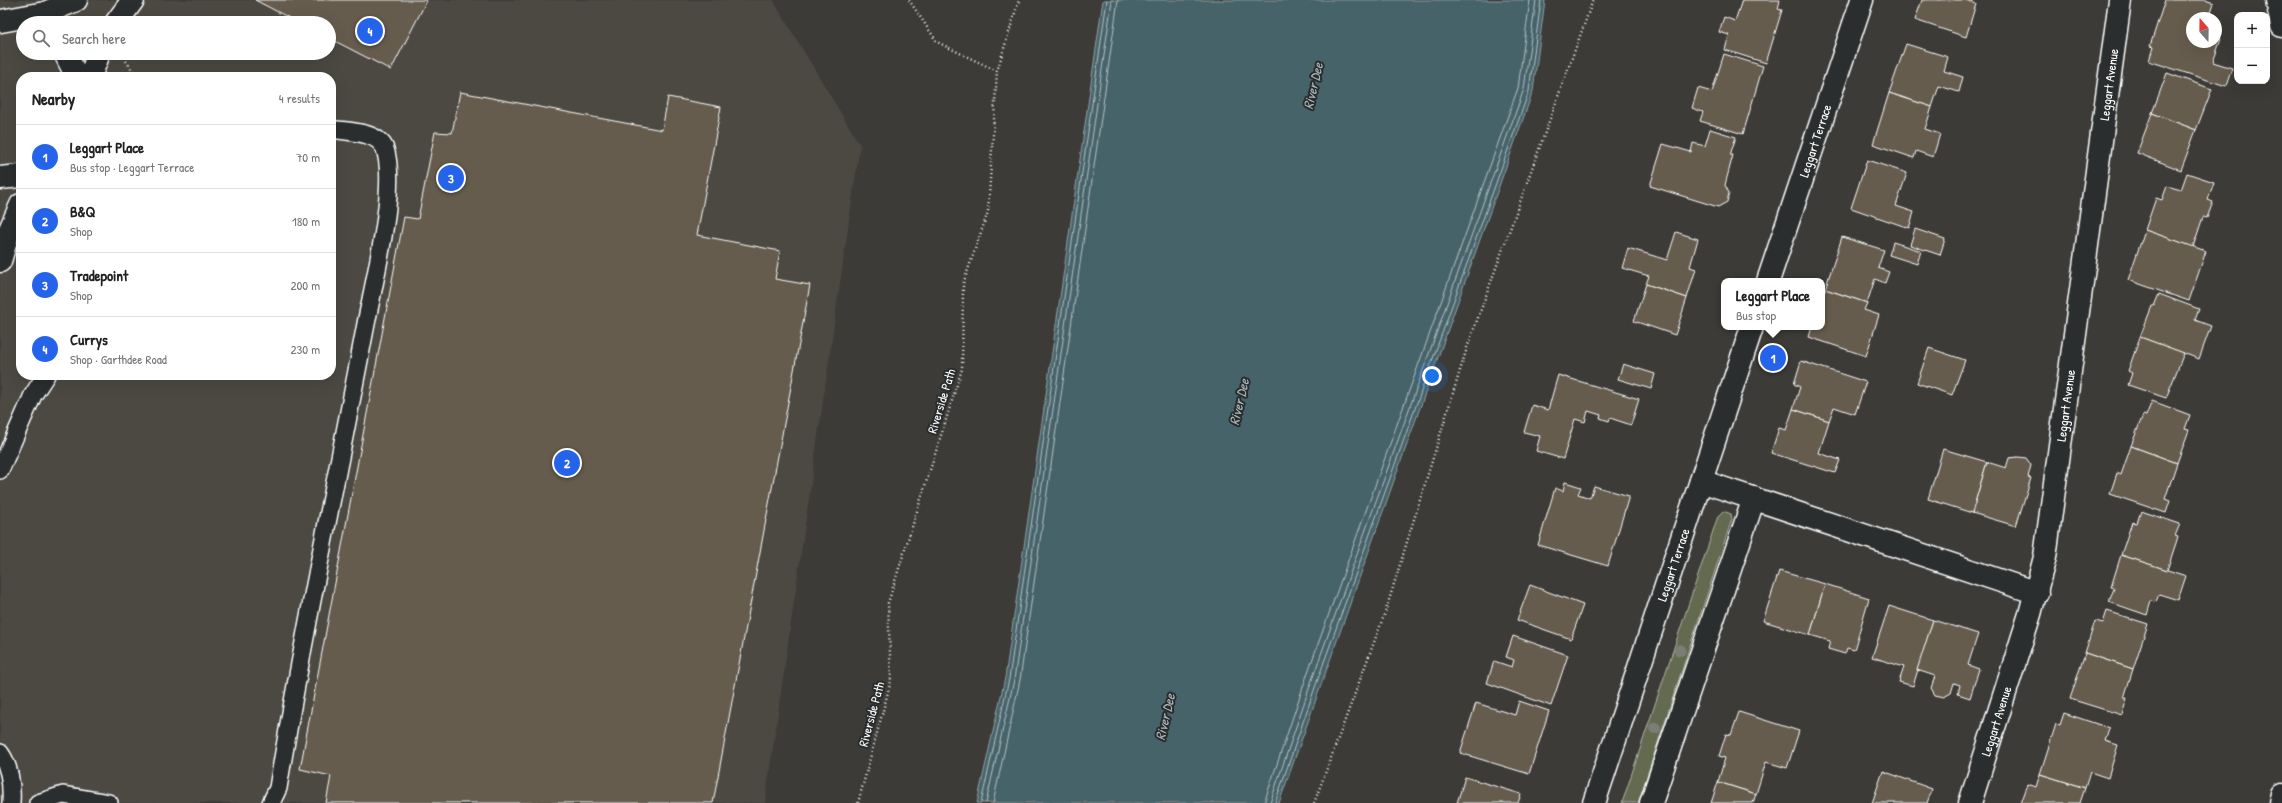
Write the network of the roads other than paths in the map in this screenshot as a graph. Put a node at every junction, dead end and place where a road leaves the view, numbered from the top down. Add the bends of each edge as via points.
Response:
1 (76, 0) edge
2 (133, 0) edge
3 (1862, 0) edge
4 (2120, 0) edge
5 (2276, 0) edge
6 (28, 16) edge
7 (121, 16) edge
8 (16, 18) edge
9 (0, 21) edge
10 (16, 23) edge
11 (2282, 26) edge
12 (68, 60) edge
13 (96, 60) edge
14 (74, 72) edge
15 (92, 72) edge
16 (336, 130) edge
17 (16, 176) edge
18 (0, 178) edge
19 (16, 216) edge
20 (0, 261) edge
21 (1769, 278) edge
22 (1751, 330) edge
23 (43, 380) edge
24 (0, 470) edge
25 (1701, 482) junction
26 (1754, 498) junction
27 (2037, 593) junction
28 (0, 753) edge
29 (2282, 794) edge
30 (10, 803) edge
31 (38, 803) edge
32 (108, 803) edge
33 (271, 803) edge
34 (1594, 803) edge
35 (1651, 803) edge
36 (1970, 803) edge
37 (2280, 803) edge

1 - 6 street via 45,13
2 - 7 street
3 - 21 street, Leggart Terrace
4 - 27 street, Leggart Avenue via 2045,557
5 - 11 street
8 - 9 street
9 - 10 street
12 - 14 street
13 - 15 street
16 - 33 lane via 379,139 388,161 389,182 384,225 342,454 278,788
17 - 18 street
19 - 20 street
22 - 25 street, Leggart Terrace
23 - 24 lane via 33,395
25 - 26 street
25 - 34 street, Leggart Terrace
26 - 27 street
26 - 35 street
27 - 36 street, Leggart Avenue
28 - 30 lane via 12,785
29 - 37 street
31 - 32 lane via 63,795

